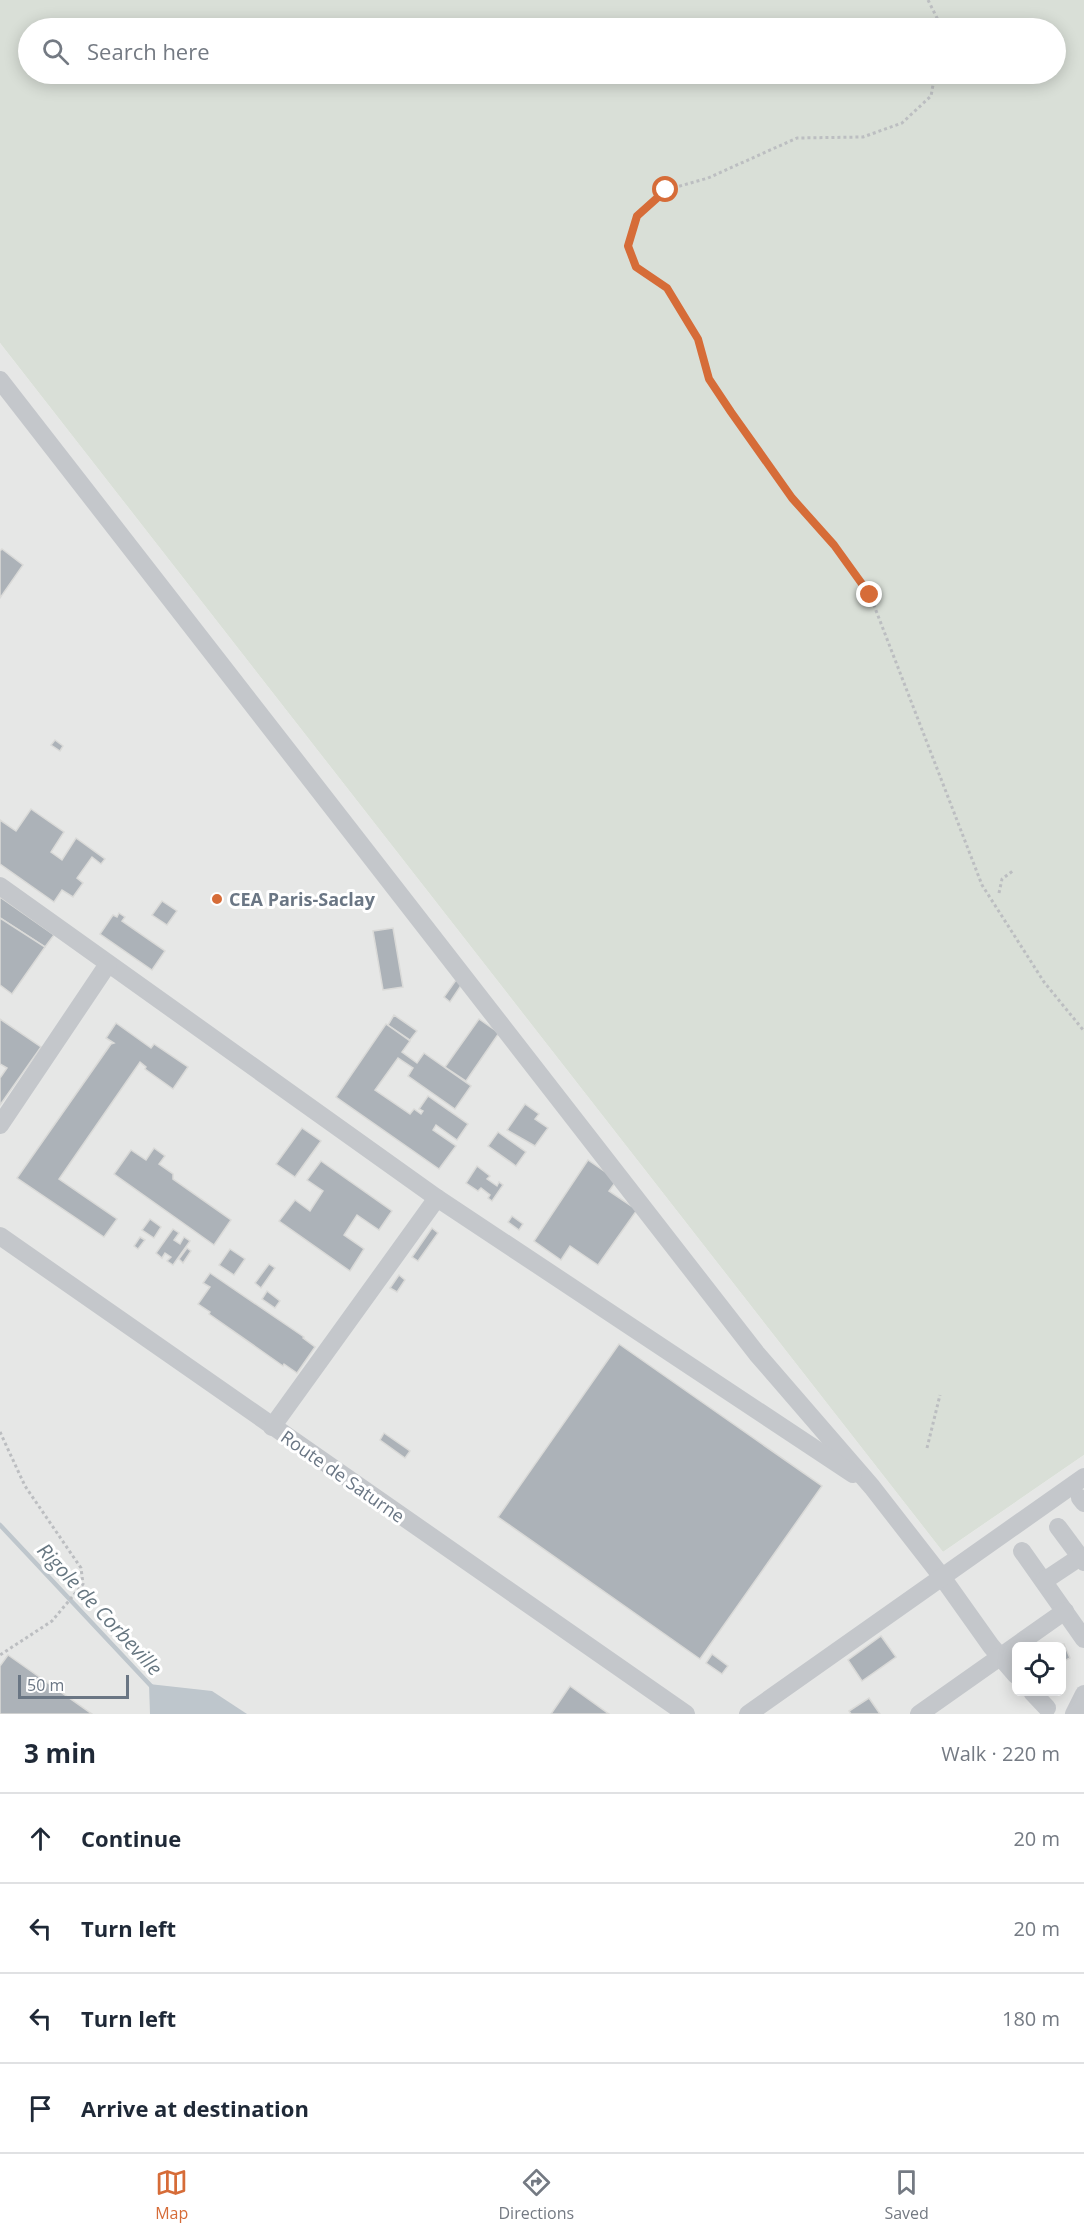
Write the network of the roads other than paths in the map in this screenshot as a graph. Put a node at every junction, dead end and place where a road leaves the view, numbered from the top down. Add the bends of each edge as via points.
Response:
1 (0, 380) edge
2 (0, 886) edge
3 (108, 964) junction
4 (0, 1125) edge
5 (437, 1198) junction
6 (0, 1236) edge
7 (272, 1427) junction
8 (1084, 1477) edge
9 (872, 1487) junction
10 (1058, 1527) dead end
11 (1022, 1551) dead end
12 (1082, 1559) edge
13 (942, 1577) junction
14 (1044, 1581) junction
15 (1065, 1611) junction
16 (1084, 1639) edge
17 (1001, 1657) junction
18 (1012, 1669) edge
19 (1084, 1694) edge
20 (1036, 1696) edge
21 (1047, 1708) dead end
22 (686, 1714) edge
23 (748, 1714) edge
24 (919, 1714) edge
25 (1074, 1714) edge

1 - 9 lane via 757,1354
2 - 3 lane
3 - 4 lane
3 - 5 lane
5 - 7 lane
5 - 9 lane
6 - 7 lane, Route de Saturne
7 - 22 lane, Route de Saturne
8 - 13 lane
9 - 13 lane
10 - 12 lane
11 - 14 lane
12 - 14 lane
13 - 17 lane
13 - 23 lane
14 - 15 lane
15 - 16 lane
15 - 17 lane
17 - 18 lane
17 - 24 lane
19 - 25 lane
20 - 21 lane

